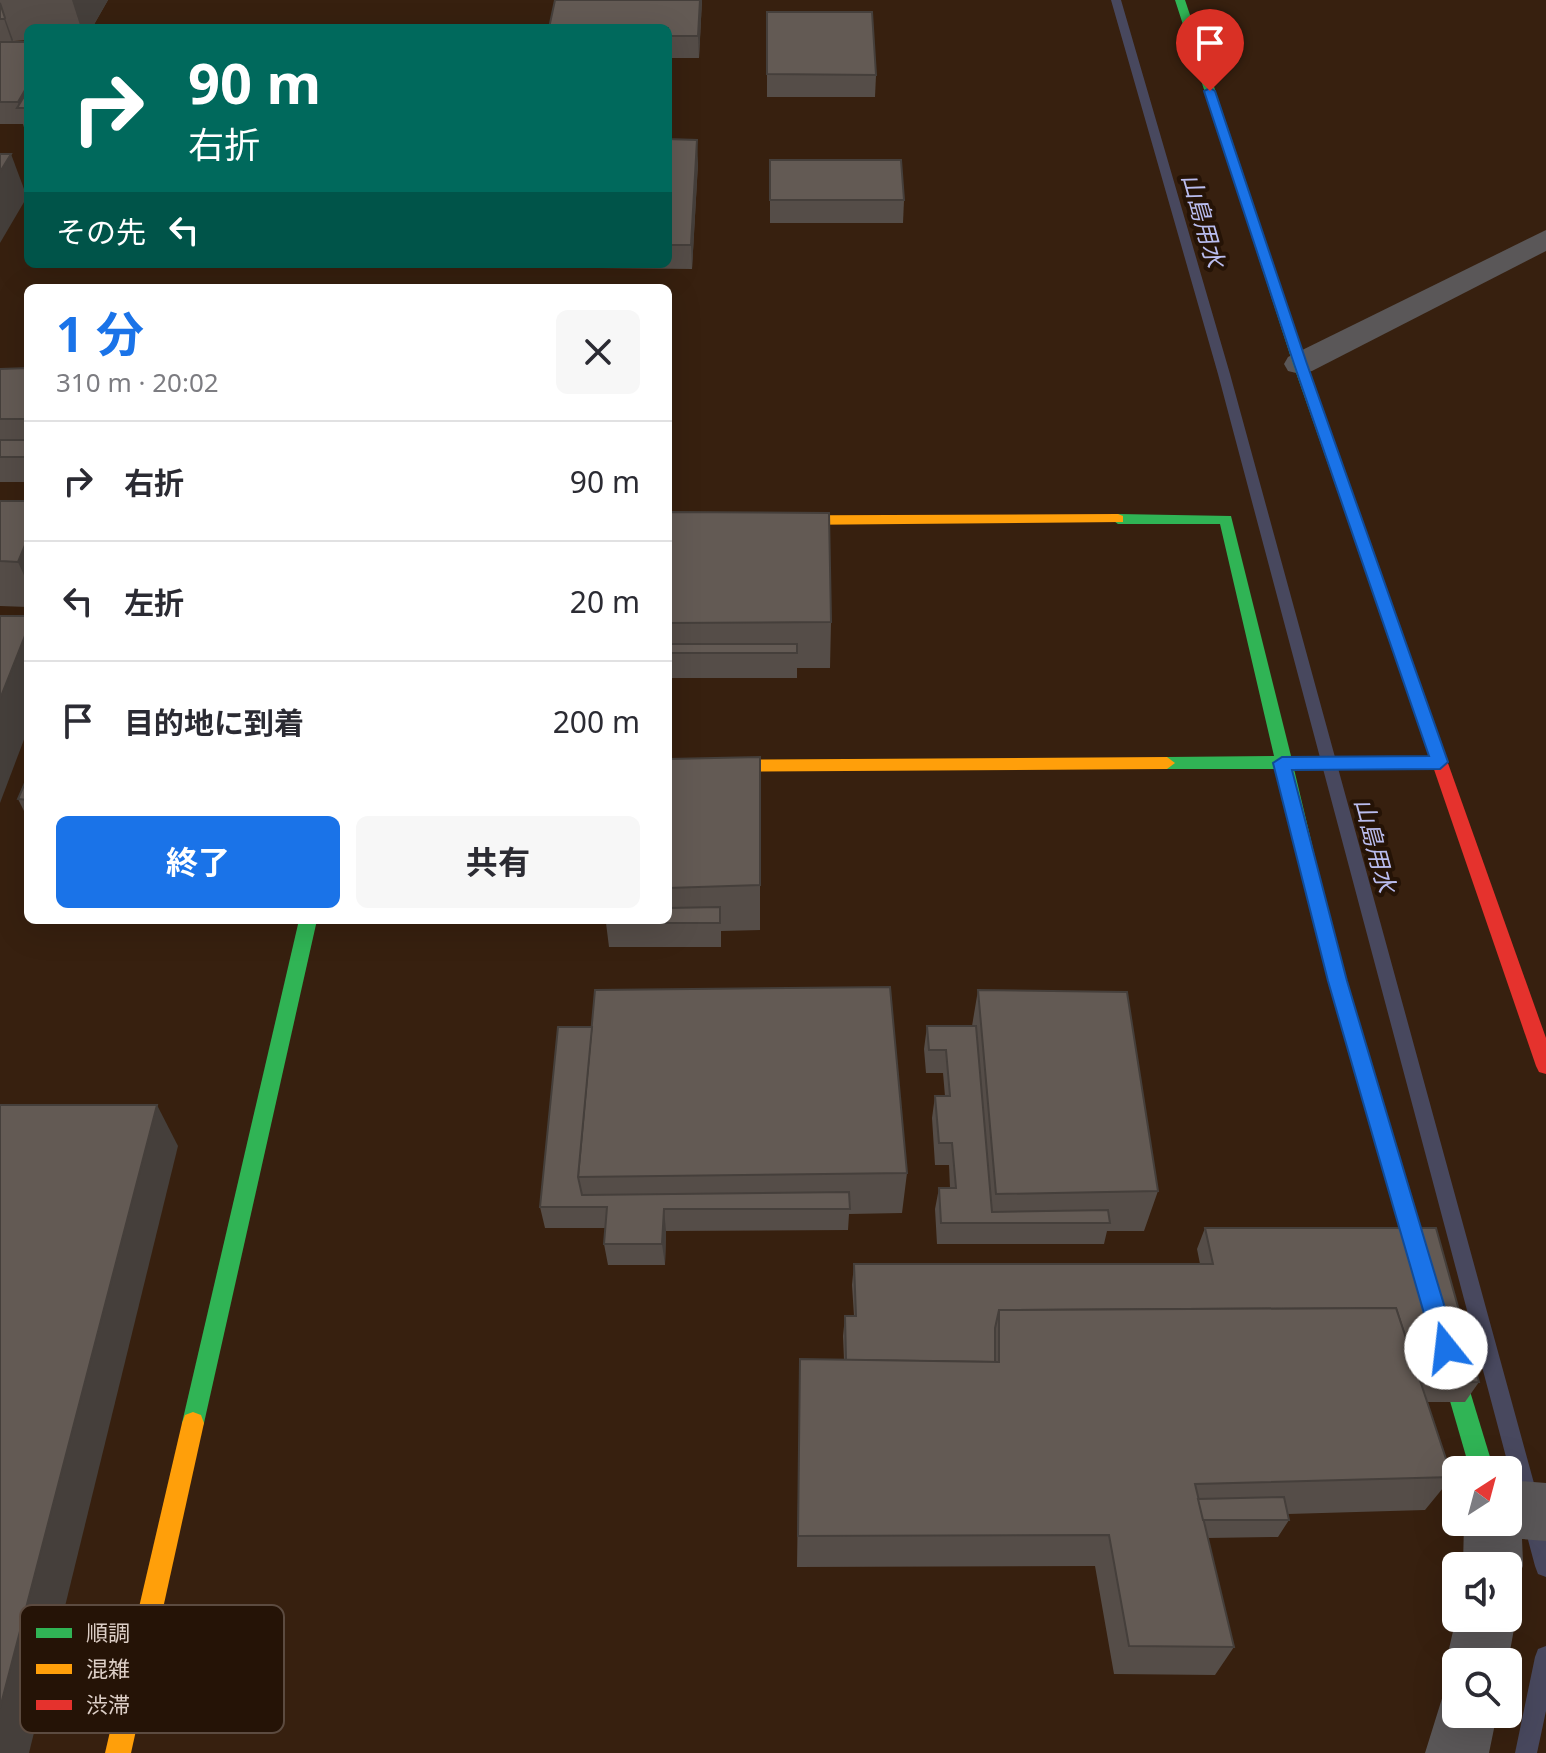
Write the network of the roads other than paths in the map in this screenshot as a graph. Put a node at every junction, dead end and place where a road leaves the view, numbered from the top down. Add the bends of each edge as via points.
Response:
1 (1180, 0) edge
2 (1546, 239) edge
3 (1300, 364) junction
4 (672, 521) edge
5 (1440, 762) junction
6 (1282, 763) junction
7 (672, 766) edge
8 (307, 924) edge
9 (1546, 1066) edge
10 (1493, 1456) edge
11 (152, 1605) edge
12 (1463, 1728) edge
13 (123, 1733) edge
14 (118, 1753) edge
15 (1457, 1753) edge

1 - 3 street
2 - 3 street
3 - 5 street
4 - 6 street via 1226,519
5 - 6 street
5 - 9 street
6 - 7 street
6 - 10 street via 1337,981
8 - 11 street
12 - 15 street
13 - 14 street

